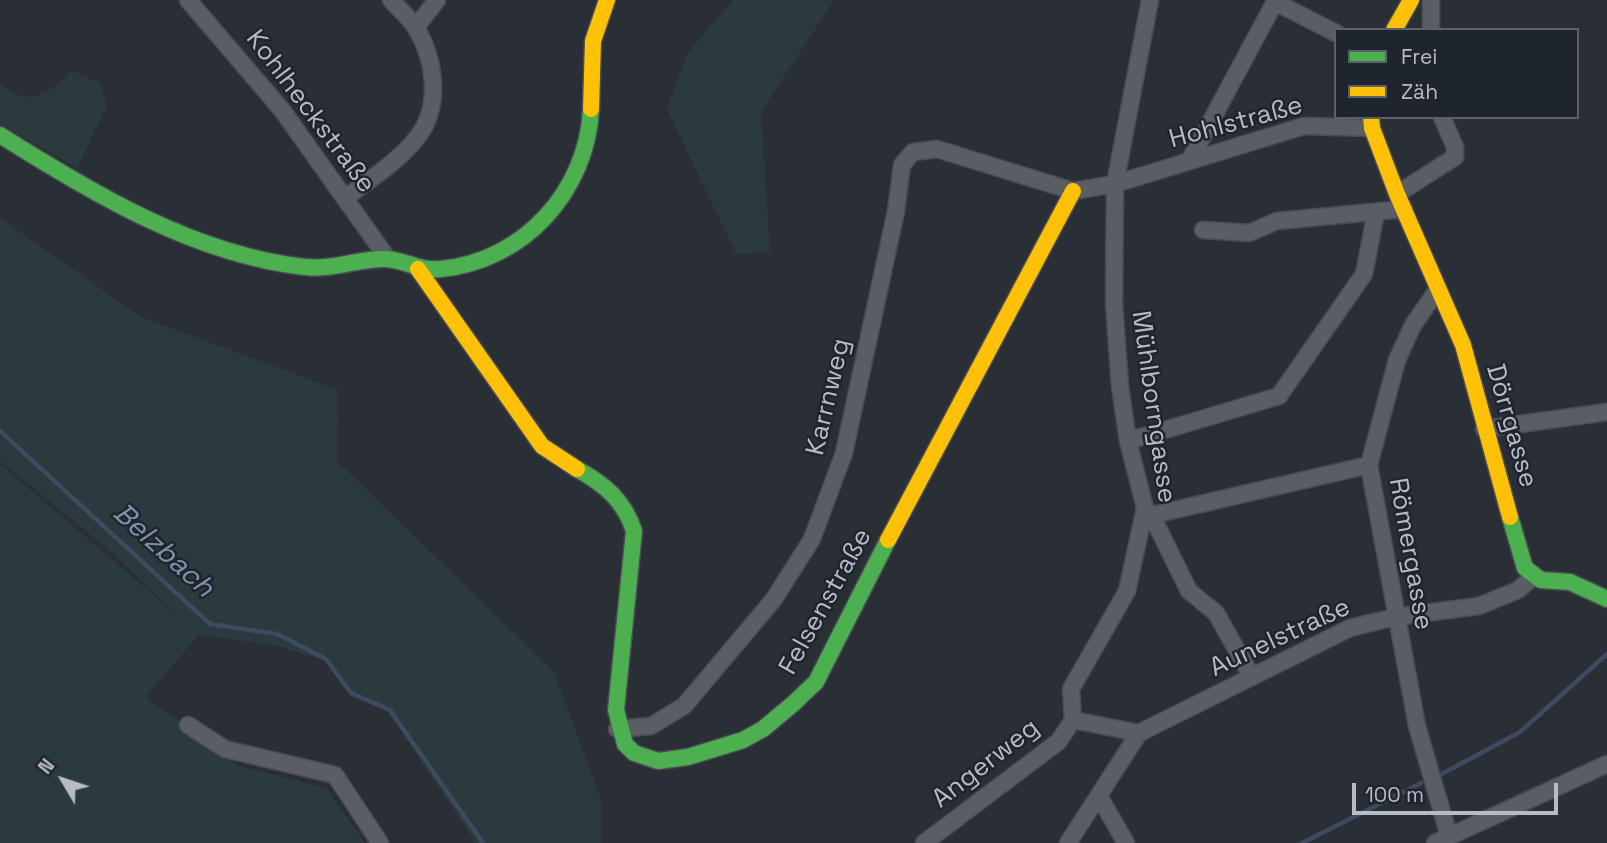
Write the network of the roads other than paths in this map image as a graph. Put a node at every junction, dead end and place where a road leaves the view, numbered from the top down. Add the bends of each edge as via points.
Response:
1 (188, 0) edge
2 (391, 0) edge
3 (437, 0) edge
4 (607, 0) edge
5 (1150, 0) edge
6 (1411, 0) edge
7 (1431, 0) edge
8 (1276, 1) edge
9 (416, 27) junction
10 (1395, 28) edge
11 (1431, 28) edge
12 (1334, 32) edge
13 (1444, 119) edge
14 (1372, 123) edge
15 (0, 135) edge
16 (1190, 160) junction
17 (1115, 184) junction
18 (1073, 191) junction
19 (345, 198) junction
20 (1400, 202) junction
21 (1376, 212) junction
22 (1203, 230) dead end
23 (388, 259) junction
24 (418, 269) junction
25 (1438, 289) junction
26 (1607, 412) edge
27 (1484, 429) junction
28 (1128, 440) junction
29 (1369, 465) junction
30 (1148, 516) junction
31 (1533, 577) junction
32 (1607, 599) edge
33 (1395, 617) junction
34 (1252, 677) junction
35 (1073, 720) junction
36 (188, 725) dead end
37 (617, 729) junction
38 (1139, 733) junction
39 (1607, 764) edge
40 (1099, 796) junction
41 (1442, 840) edge
42 (380, 843) edge
43 (924, 843) edge
44 (1068, 843) edge
45 (1126, 843) edge

1 - 19 street, Kohlheckstraße via 248,67
2 - 9 street
3 - 9 street
4 - 24 street via 596,26 586,147 558,204 536,228 481,260
5 - 17 street, Mühlborngasse
6 - 10 street
7 - 11 street
8 - 12 street
8 - 16 street
9 - 19 street via 434,80 431,108 420,134 401,155
13 - 20 street via 1455,157
14 - 16 street, Hohlstraße via 1304,126
14 - 20 street, Dörrgasse
15 - 23 street via 132,209 233,252 305,267
16 - 17 street, Hohlstraße
17 - 18 street
17 - 28 street, Mühlborngasse via 1114,304
18 - 37 street, Felsenstraße via 816,682 755,735 678,761 643,759 623,743
18 - 37 street, Karrnweg via 937,149 913,152 902,165 844,453 812,539 774,600 684,706 651,726
19 - 23 street, Kohlheckstraße
20 - 21 street
20 - 25 street, Dörrgasse
21 - 22 street via 1277,221 1249,233
21 - 28 street via 1364,274 1279,396
23 - 24 street
24 - 37 street via 542,446 606,485 629,515 635,545
25 - 27 street, Dörrgasse via 1463,345
25 - 29 street, Römergasse via 1413,325 1397,360
26 - 27 street
27 - 31 street, Dörrgasse via 1522,561
28 - 30 street, Mühlborngasse
29 - 30 street
29 - 33 street, Römergasse
30 - 34 street via 1189,591 1216,613
30 - 35 street, Mühlborngasse via 1127,592 1072,689
31 - 32 street via 1570,582
31 - 33 street, Aunelstraße via 1518,590 1467,609
33 - 34 street, Aunelstraße via 1350,628
33 - 41 street, Römergasse
34 - 38 street, Aunelstraße
35 - 38 street
35 - 43 street, Angerweg via 1058,742
36 - 42 street via 225,749 335,775
38 - 40 street
39 - 41 street
40 - 44 street
40 - 45 street

